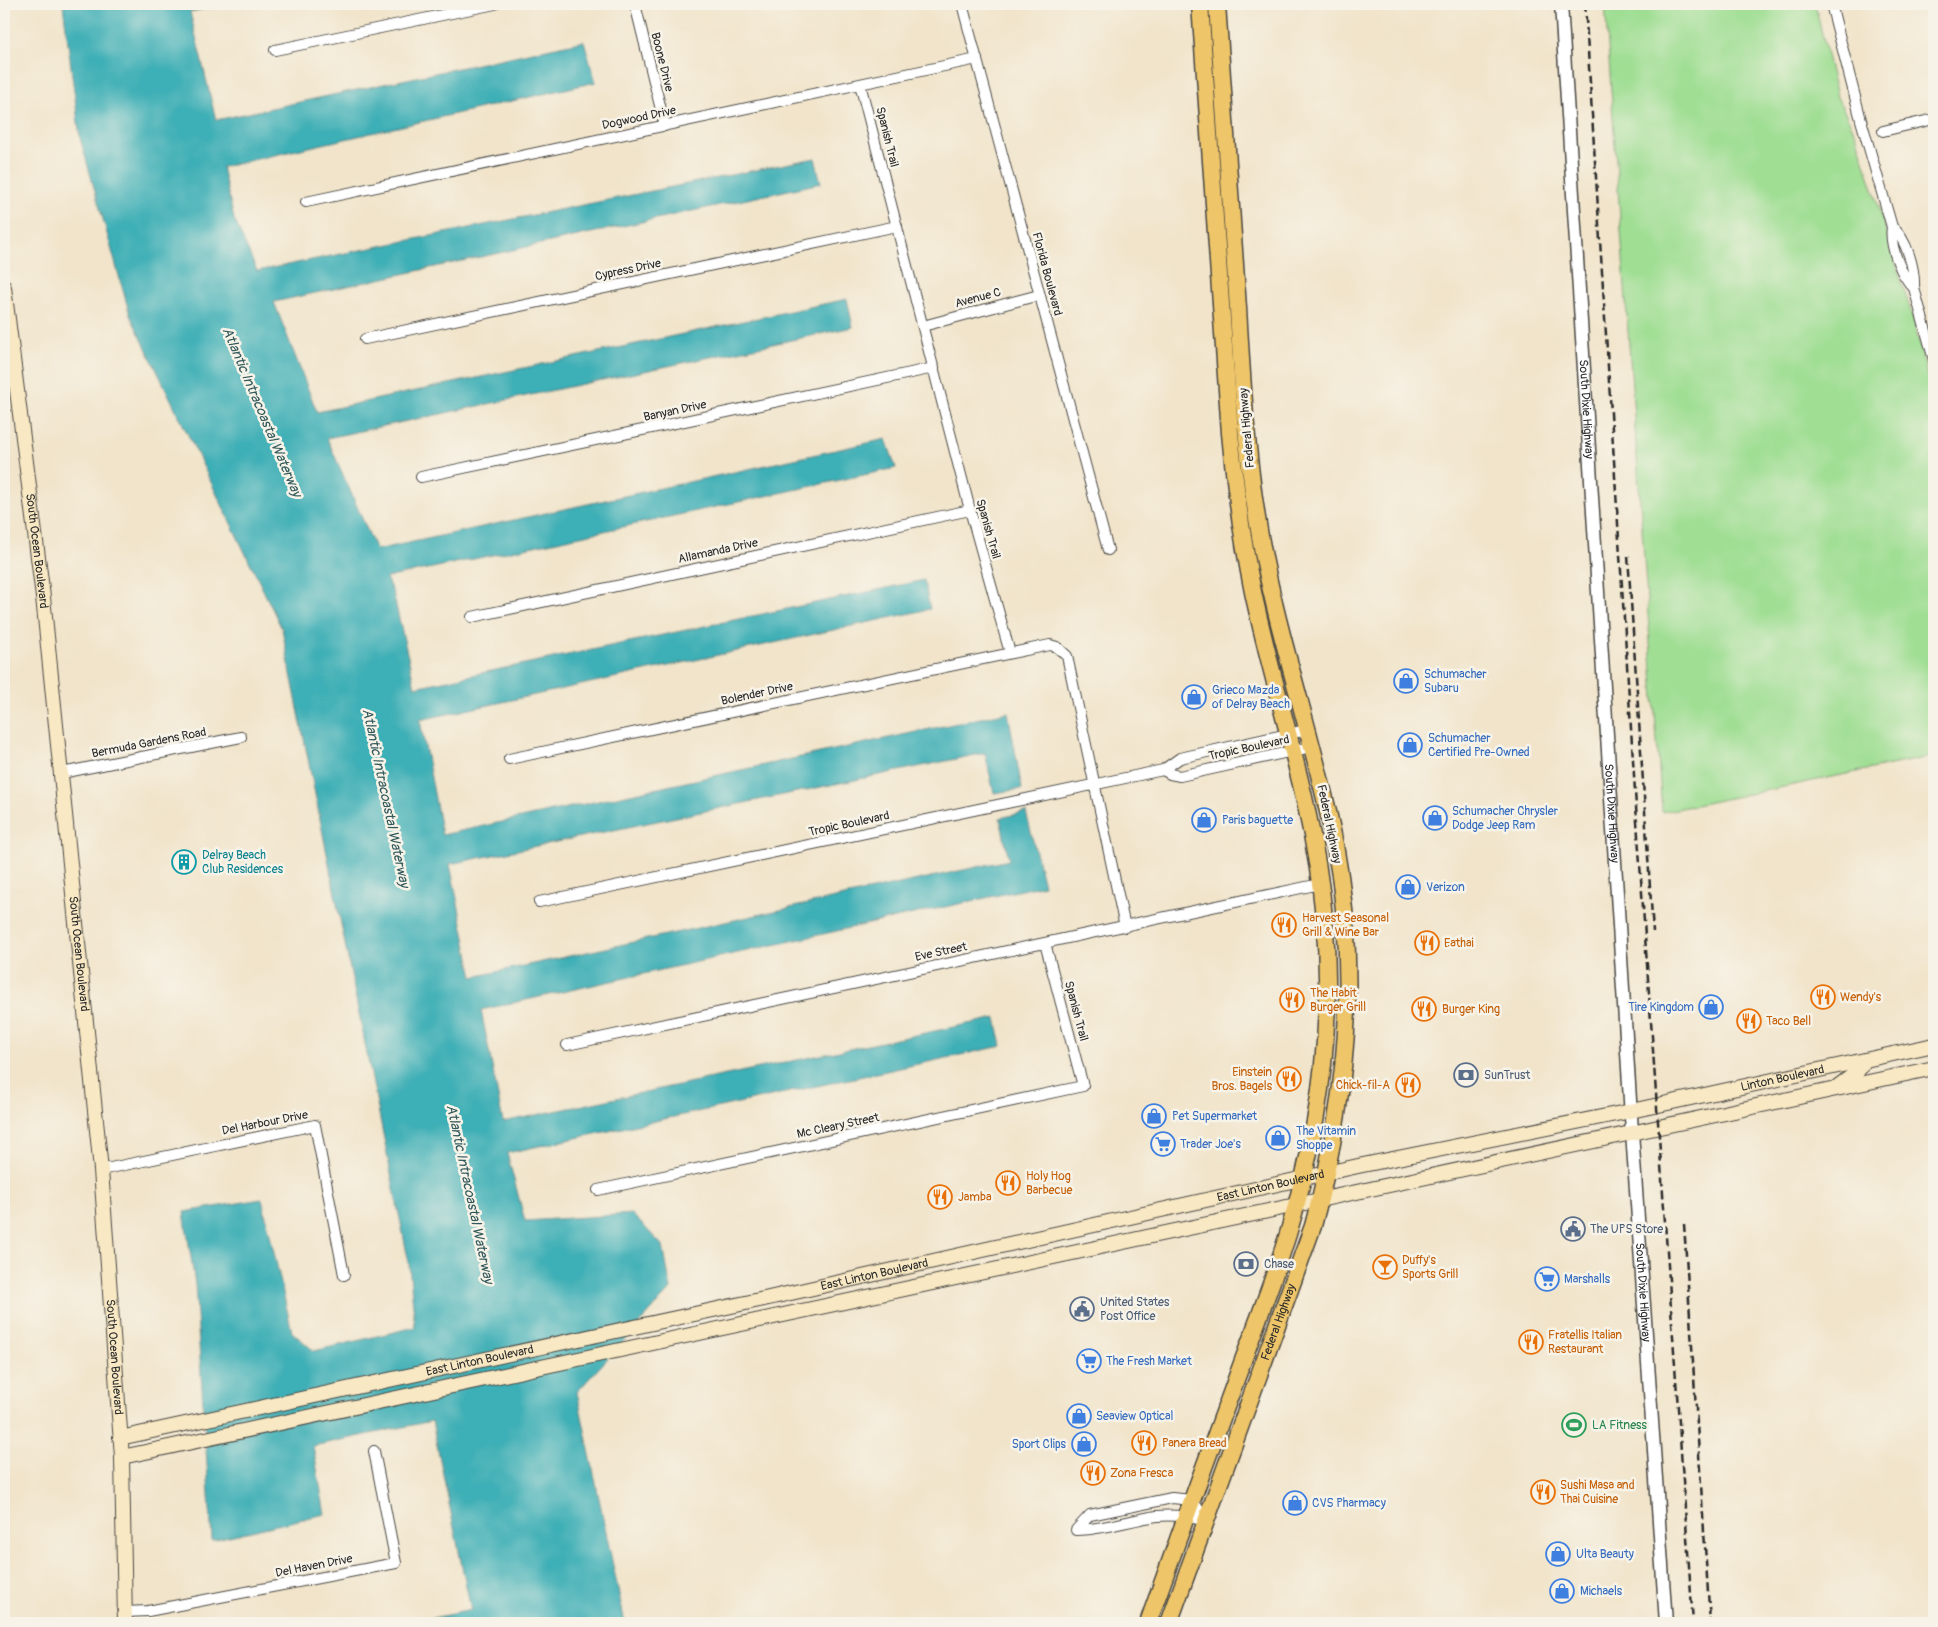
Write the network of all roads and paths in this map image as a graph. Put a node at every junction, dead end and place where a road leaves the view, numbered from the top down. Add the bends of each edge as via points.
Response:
1 (495, 4) edge
2 (635, 4) edge
3 (962, 4) edge
4 (1200, 4) edge
5 (1217, 4) edge
6 (1561, 4) edge
7 (1831, 4) edge
8 (275, 50) dead end
9 (977, 59) junction
10 (860, 84) junction
11 (1934, 119) edge
12 (665, 126) junction
13 (1883, 131) dead end
14 (306, 202) dead end
15 (897, 226) junction
16 (4, 287) edge
17 (1039, 295) junction
18 (923, 326) junction
19 (365, 340) dead end
20 (1934, 360) edge
21 (934, 368) junction
22 (421, 478) dead end
23 (970, 510) junction
24 (1241, 523) junction
25 (1260, 538) junction
26 (1108, 550) dead end
27 (472, 617) dead end
28 (1010, 653) junction
29 (1306, 730) junction
30 (1290, 733) junction
31 (241, 737) dead end
32 (1311, 747) junction
33 (1294, 751) junction
34 (509, 759) dead end
35 (1163, 770) junction
36 (62, 773) junction
37 (1095, 784) junction
38 (1320, 884) junction
39 (540, 902) dead end
40 (1125, 927) junction
41 (1045, 943) junction
42 (567, 1044) dead end
43 (1934, 1046) edge
44 (1893, 1054) junction
45 (1865, 1060) junction
46 (1934, 1068) edge
47 (1861, 1084) junction
48 (1084, 1086) joint
49 (1832, 1090) junction
50 (1631, 1111) junction
51 (1632, 1132) junction
52 (1505, 1137) junction
53 (1487, 1163) junction
54 (101, 1170) junction
55 (1327, 1174) junction
56 (1301, 1180) junction
57 (598, 1190) dead end
58 (1321, 1199) junction
59 (1296, 1204) junction
60 (983, 1248) junction
61 (989, 1270) junction
62 (344, 1275) dead end
63 (120, 1438) junction
64 (374, 1450) dead end
65 (122, 1457) junction
66 (1192, 1500) junction
67 (1186, 1516) junction
68 (1207, 1521) junction
69 (125, 1618) edge
70 (1148, 1623) edge
71 (1169, 1623) edge
72 (1666, 1623) edge

1 - 8 street
2 - 12 street, Boone Drive
3 - 9 street, Florida Boulevard
4 - 24 main road, Federal Highway via 1230,433
5 - 25 main road, Federal Highway via 1246,433
6 - 50 street, South Dixie Highway
7 - 20 street via 1860,120 1892,227 1899,233 1915,278 1914,288
9 - 10 street, Dogwood Drive
9 - 17 street, Florida Boulevard
10 - 12 street, Dogwood Drive
10 - 15 street, Spanish Trail
11 - 13 street
12 - 14 street, Dogwood Drive
15 - 18 street, Spanish Trail
15 - 19 street, Cypress Drive
16 - 36 main road, South Ocean Boulevard via 42,583
17 - 18 street, Avenue C
17 - 26 street, Florida Boulevard
18 - 21 street, Spanish Trail
21 - 22 street, Banyan Drive
21 - 23 street, Spanish Trail
23 - 27 street, Allamanda Drive
23 - 28 street, Spanish Trail
24 - 25 main road
24 - 30 main road, Federal Highway via 1253,592
25 - 29 main road, Federal Highway via 1278,626
28 - 34 street, Bolender Drive
28 - 37 street via 1050,645 1066,656
29 - 30 street, Tropic Boulevard
29 - 32 main road, Federal Highway
30 - 33 main road, Federal Highway
30 - 35 street, Tropic Boulevard via 1180,758
31 - 36 street, Bermuda Gardens Road
32 - 33 street, Tropic Boulevard
32 - 55 main road, Federal Highway via 1335,847 1348,950 1346,1044 1339,1111
33 - 35 street, Tropic Boulevard via 1180,776
33 - 38 main road, Federal Highway
35 - 37 street, Tropic Boulevard
36 - 54 main road, South Ocean Boulevard
37 - 39 street, Tropic Boulevard
37 - 40 street
38 - 40 street, Eve Street
38 - 56 main road, Federal Highway via 1326,949 1325,1040 1316,1110
40 - 41 street, Eve Street
41 - 42 street, Eve Street
41 - 48 street, Spanish Trail
43 - 44 main road, Linton Boulevard
44 - 45 main road, Linton Boulevard
44 - 47 main road
45 - 49 main road via 1857,1072
45 - 50 main road, Linton Boulevard
46 - 47 main road, Linton Boulevard
47 - 49 main road, Linton Boulevard
48 - 57 street, Mc Cleary Street
49 - 51 main road, Linton Boulevard
50 - 51 street, South Dixie Highway
50 - 52 main road, East Linton Boulevard
51 - 53 main road, East Linton Boulevard
51 - 72 street, South Dixie Highway
52 - 53 main road via 1502,1147
52 - 55 main road, East Linton Boulevard
53 - 58 main road, East Linton Boulevard
54 - 62 street, Del Harbour Drive via 316,1125
54 - 63 main road, South Ocean Boulevard
55 - 56 main road, East Linton Boulevard
55 - 58 main road, Federal Highway
56 - 59 main road, Federal Highway
56 - 60 main road, East Linton Boulevard
58 - 59 main road, East Linton Boulevard
58 - 68 main road, Federal Highway via 1304,1257
59 - 61 main road, East Linton Boulevard
59 - 66 main road, Federal Highway
60 - 61 main road
60 - 63 main road, East Linton Boulevard via 764,1299
61 - 65 main road, East Linton Boulevard
63 - 65 main road, South Ocean Boulevard
64 - 69 street, Del Haven Drive via 396,1563
65 - 69 main road, South Ocean Boulevard
66 - 67 main road, Federal Highway
66 - 67 street via 1172,1498 1090,1514 1076,1530 1091,1530 1158,1516
66 - 68 street
67 - 68 street
67 - 70 main road, Federal Highway
68 - 71 main road, Federal Highway

